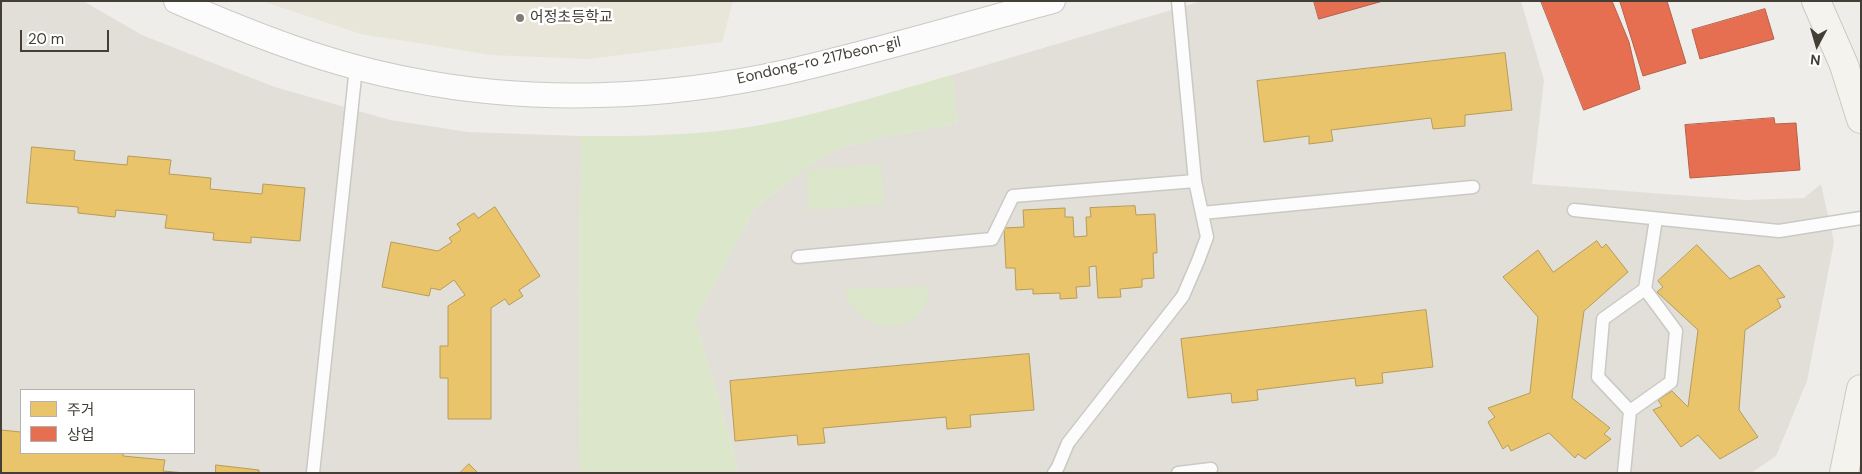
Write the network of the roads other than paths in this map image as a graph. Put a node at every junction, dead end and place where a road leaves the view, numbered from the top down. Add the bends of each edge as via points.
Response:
1 (176, 1) edge
2 (1053, 1) edge
3 (1178, 1) edge
4 (1816, 1) edge
5 (356, 66) junction
6 (1861, 119) edge
7 (1195, 180) junction
8 (1473, 187) dead end
9 (1574, 210) dead end
10 (1202, 214) junction
11 (1861, 218) edge
12 (1656, 219) junction
13 (798, 257) dead end
14 (1645, 289) junction
15 (1861, 389) edge
16 (1630, 411) junction
17 (1211, 469) dead end
18 (313, 473) edge
19 (1054, 473) edge
20 (1178, 473) edge
21 (1624, 473) edge
22 (1844, 473) edge

1 - 5 street, Eondong-ro 217beon-gil via 261,37
2 - 5 street, Eondong-ro 217beon-gil via 785,72 740,81 628,94 492,91 411,80
3 - 7 lane
4 - 6 main road via 1844,65
5 - 18 lane
7 - 10 lane
7 - 13 lane via 1013,196 992,238
8 - 10 lane
9 - 12 lane
10 - 19 lane via 1206,237 1183,296 1068,443
11 - 12 lane via 1779,231
12 - 14 lane
14 - 16 lane via 1676,331 1671,382
14 - 16 lane via 1603,319 1598,377
15 - 22 main road
16 - 21 lane
17 - 20 lane

